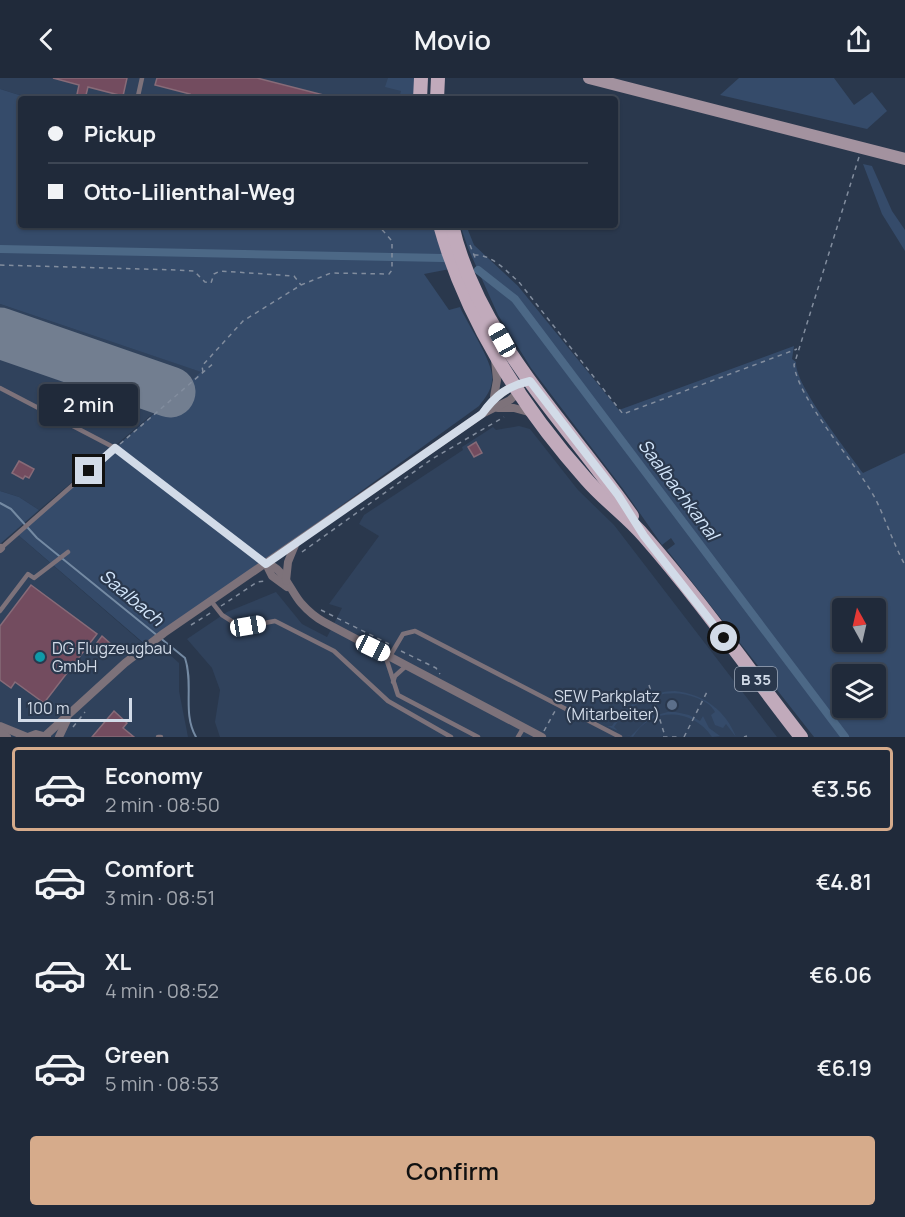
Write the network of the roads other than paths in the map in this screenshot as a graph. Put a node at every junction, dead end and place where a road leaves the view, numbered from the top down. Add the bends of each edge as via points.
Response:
1 (142, 78) edge
2 (421, 78) edge
3 (589, 78) edge
4 (439, 79) edge
5 (138, 96) edge
6 (420, 96) edge
7 (437, 96) edge
8 (905, 159) edge
9 (441, 228) edge
10 (453, 228) edge
11 (493, 352) junction
12 (530, 381) junction
13 (0, 388) edge
14 (517, 388) junction
15 (494, 397) junction
16 (498, 408) junction
17 (482, 414) junction
18 (536, 415) junction
19 (115, 448) junction
20 (644, 536) junction
21 (295, 544) junction
22 (1, 548) edge
23 (68, 552) dead end
24 (266, 564) junction
25 (288, 586) junction
26 (211, 601) junction
27 (0, 611) edge
28 (389, 656) junction
29 (406, 665) junction
30 (392, 685) junction
31 (69, 717) junction
32 (0, 726) edge
33 (524, 727) junction
34 (0, 732) edge
35 (543, 734) edge
36 (46, 736) edge
37 (7, 737) edge
38 (28, 737) edge
39 (59, 737) edge
40 (451, 737) edge
41 (478, 737) edge
42 (518, 737) edge
43 (620, 737) edge
44 (801, 737) edge

1 - 5 lane
2 - 6 main road
3 - 8 main road
4 - 7 main road
9 - 11 main road via 469,304
10 - 12 main road via 481,302
11 - 14 main road
11 - 15 street via 497,380
12 - 14 street
12 - 20 main road, B 35 via 618,495
13 - 19 lane
14 - 15 street
14 - 16 street
14 - 18 main road, B 35
15 - 17 street
16 - 17 street
16 - 18 street
17 - 21 street
18 - 20 main road, B 35 via 585,478
19 - 22 lane
19 - 24 lane
20 - 44 main road, B 35
21 - 24 street
21 - 25 street via 288,562
23 - 27 lane via 34,578 28,574
24 - 25 street via 272,576
24 - 25 street via 275,567
24 - 26 street
25 - 28 street via 309,613
26 - 31 street via 108,678
26 - 40 lane via 236,624 275,621 334,651 388,701
28 - 29 street
28 - 30 lane
28 - 43 lane via 403,634 415,631
29 - 30 lane
29 - 33 street
30 - 41 lane via 398,695
31 - 36 street
31 - 39 street
32 - 38 street
33 - 35 street
33 - 42 lane
34 - 37 street
36 - 38 street

